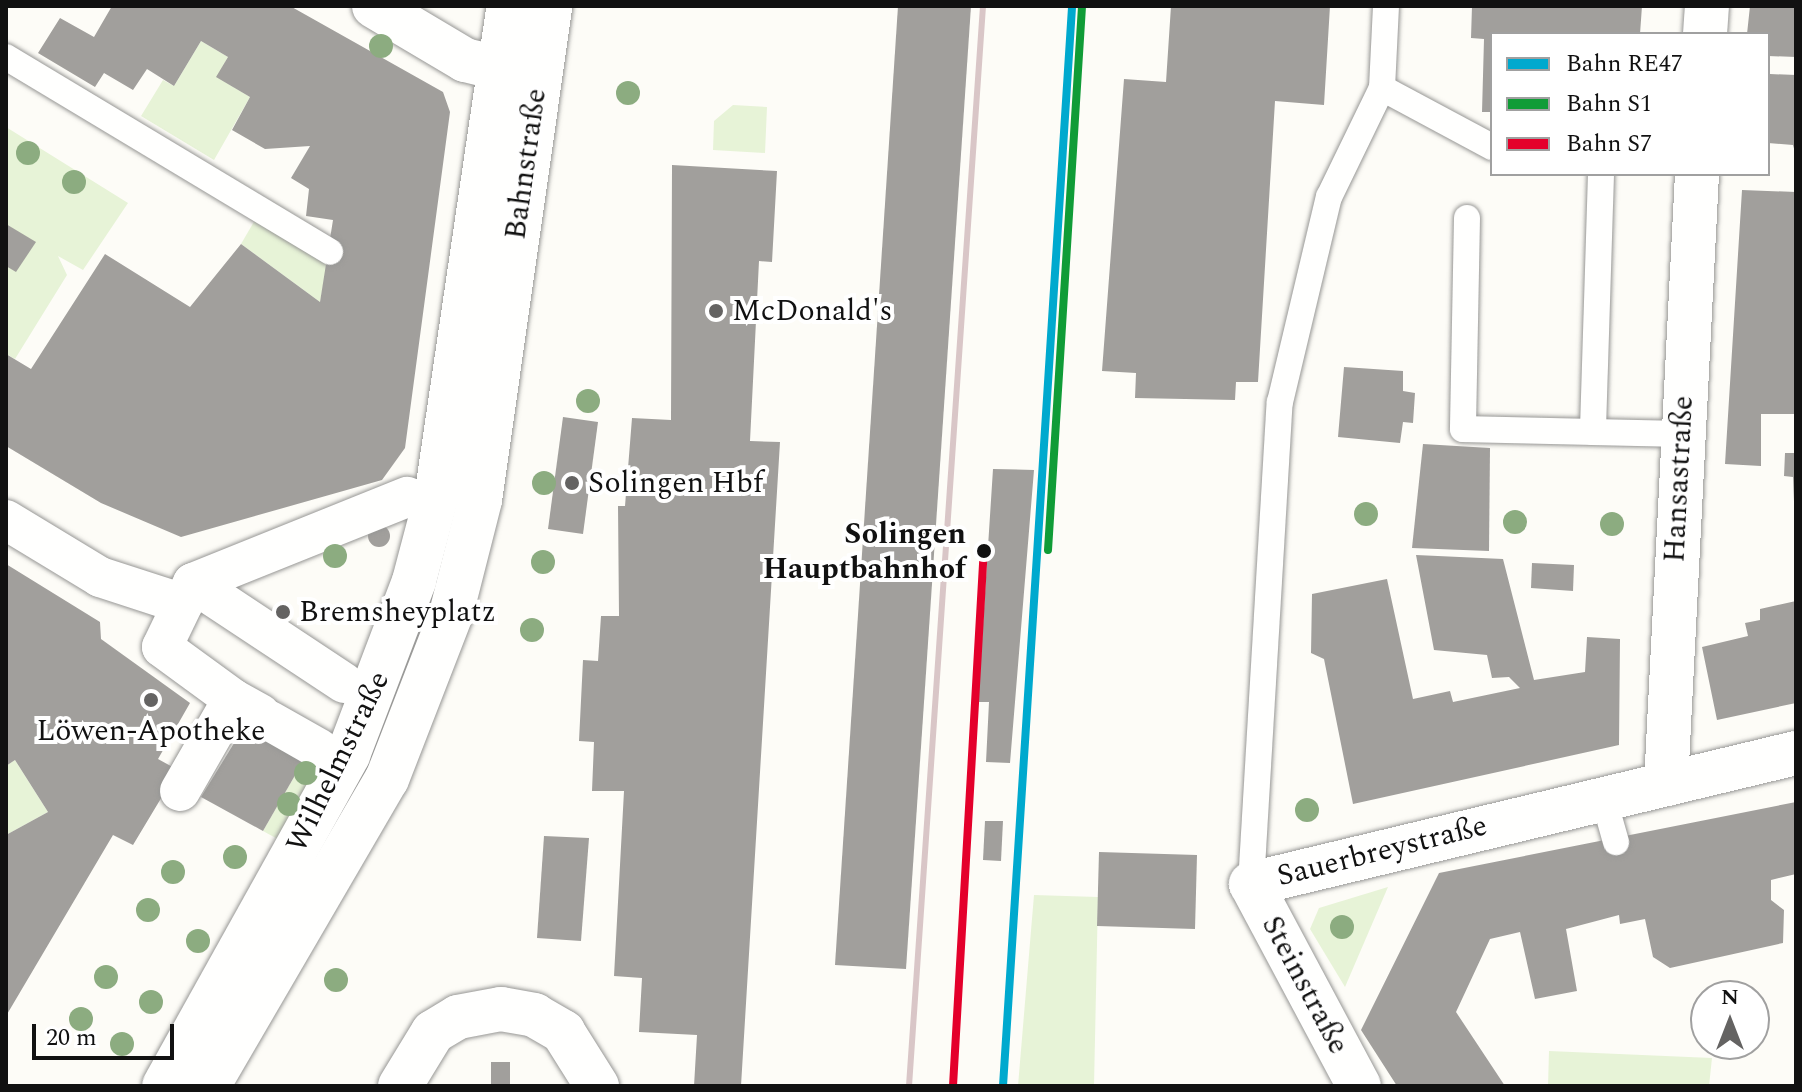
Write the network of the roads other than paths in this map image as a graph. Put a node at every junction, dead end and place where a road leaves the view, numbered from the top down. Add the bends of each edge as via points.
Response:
1 (374, 6) edge
2 (509, 6) edge
3 (550, 6) edge
4 (1386, 6) edge
5 (1707, 6) edge
6 (1705, 32) edge
7 (6, 57) edge
8 (519, 75) junction
9 (1382, 88) junction
10 (1490, 146) edge
11 (1601, 176) edge
12 (1697, 176) edge
13 (1467, 218) dead end
14 (330, 252) dead end
15 (482, 320) junction
16 (1593, 432) junction
17 (1682, 434) junction
18 (407, 497) dead end
19 (6, 520) edge
20 (188, 614) junction
21 (359, 691) junction
22 (254, 711) junction
23 (319, 749) dead end
24 (1796, 753) edge
25 (1666, 784) junction
26 (180, 791) dead end
27 (1603, 796) junction
28 (1616, 842) dead end
29 (1251, 884) junction
30 (164, 1086) edge
31 (208, 1086) edge
32 (400, 1086) edge
33 (597, 1086) edge
34 (1359, 1086) edge

1 - 8 street via 465,60
2 - 8 street, Bahnstraße
3 - 8 street, Bahnstraße
4 - 9 lane
5 - 6 street
7 - 14 lane
8 - 15 street, Bahnstraße
9 - 10 lane
9 - 29 lane, Sauerbreystraße via 1329,197 1280,402
11 - 16 lane
12 - 17 street, Hansastraße
13 - 16 lane via 1463,429
15 - 21 street, Wilhelmstraße via 436,498
15 - 31 street, Wilhelmstraße via 480,500 414,723
16 - 17 lane
17 - 25 street, Hansastraße
18 - 20 street
19 - 20 street via 100,577
20 - 21 street
20 - 22 street via 162,647
21 - 30 street, Wilhelmstraße via 280,881
22 - 23 street
22 - 26 street
24 - 25 street, Sauerbreystraße
25 - 27 street, Sauerbreystraße
27 - 28 lane
27 - 29 street, Sauerbreystraße
29 - 34 street, Steinstraße
32 - 33 street via 433,1032 458,1017 501,1009 534,1015 563,1032

